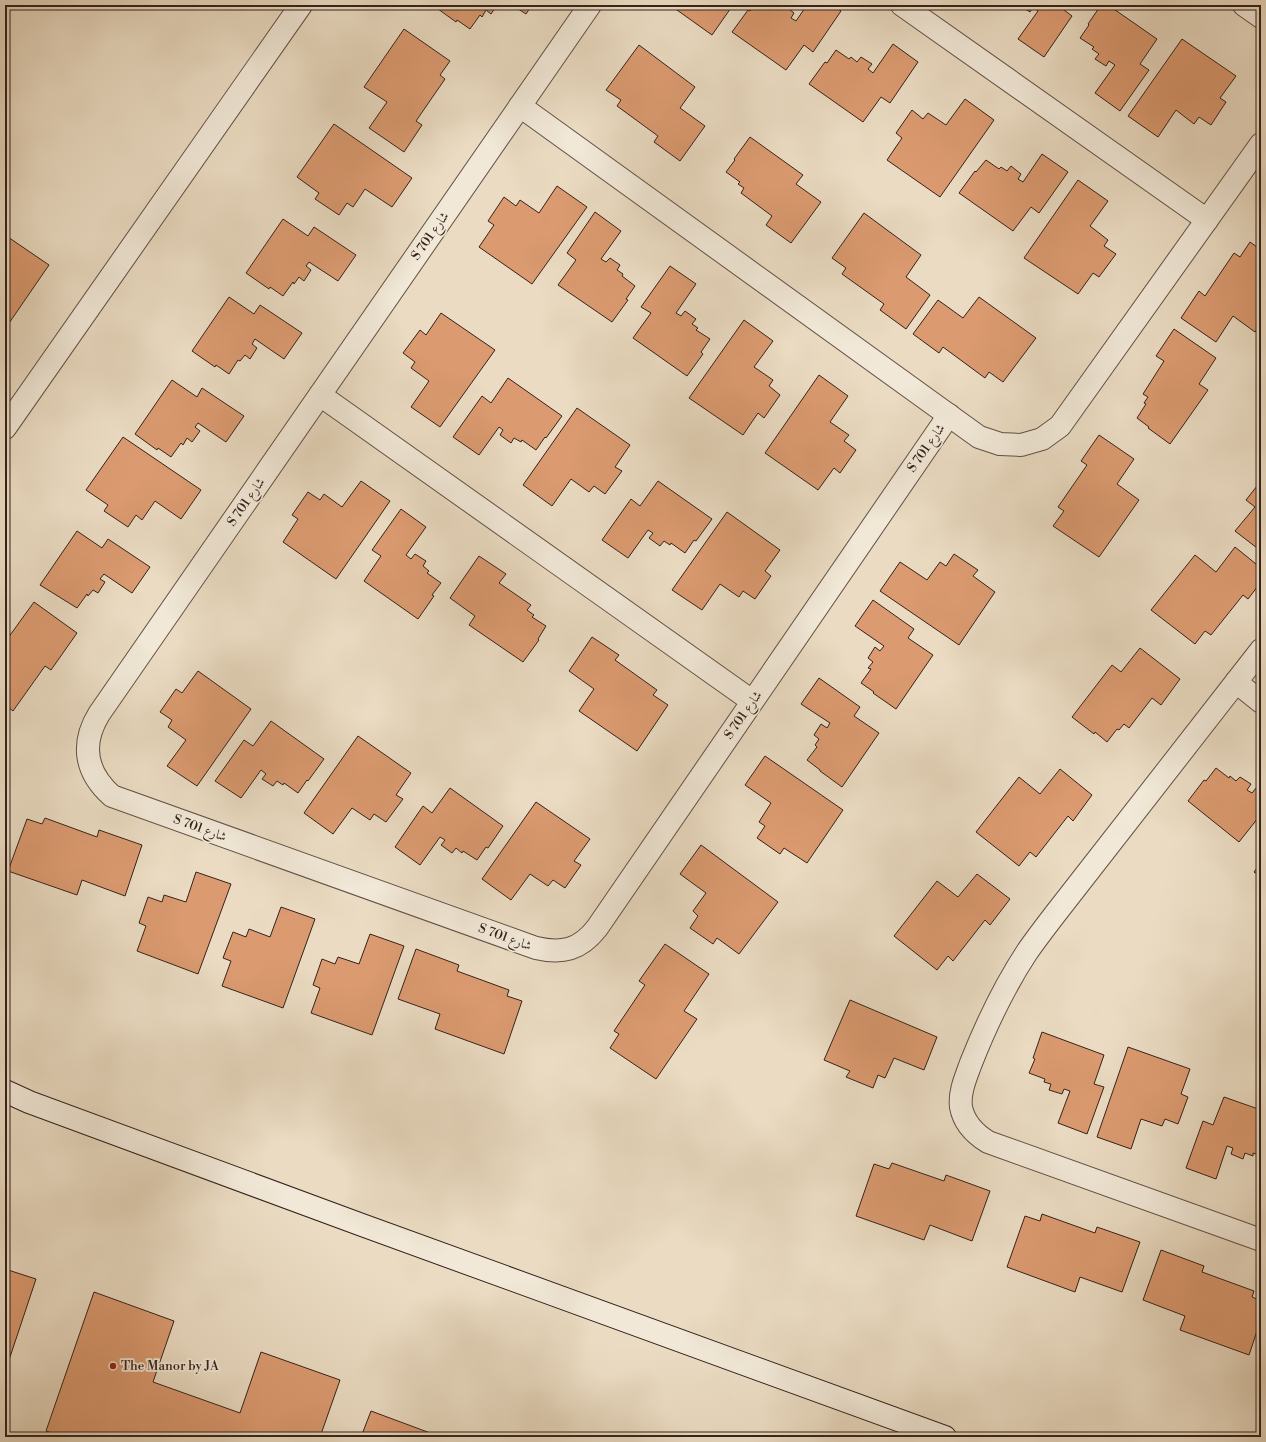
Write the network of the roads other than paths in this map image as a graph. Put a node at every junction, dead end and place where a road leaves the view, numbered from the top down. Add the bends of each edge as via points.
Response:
1 (301, 5) edge
2 (590, 5) edge
3 (902, 5) edge
4 (1244, 5) edge
5 (1261, 17) edge
6 (520, 106) junction
7 (1261, 144) edge
8 (1207, 220) junction
9 (320, 395) junction
10 (949, 415) junction
11 (5, 428) edge
12 (1261, 650) edge
13 (1236, 682) junction
14 (752, 701) junction
15 (1261, 702) edge
16 (5, 1091) edge
17 (1261, 1240) edge
18 (945, 1437) edge

1 - 11 street
2 - 6 street, S 701 شارع
3 - 8 street
4 - 5 street
6 - 9 street, S 701 شارع
6 - 10 street
7 - 8 street
8 - 10 street via 1060,426 1042,439 1021,445 1000,444 979,437
9 - 14 street
9 - 14 street, S 701 شارع via 93,723 88,745 91,768 103,789 112,796 536,948 562,951 574,948 591,936
10 - 14 street, S 701 شارع
12 - 13 street
13 - 15 street
13 - 17 street via 1027,953 1001,996 980,1040 963,1085 961,1102 970,1128 988,1142
16 - 18 street via 362,1226

